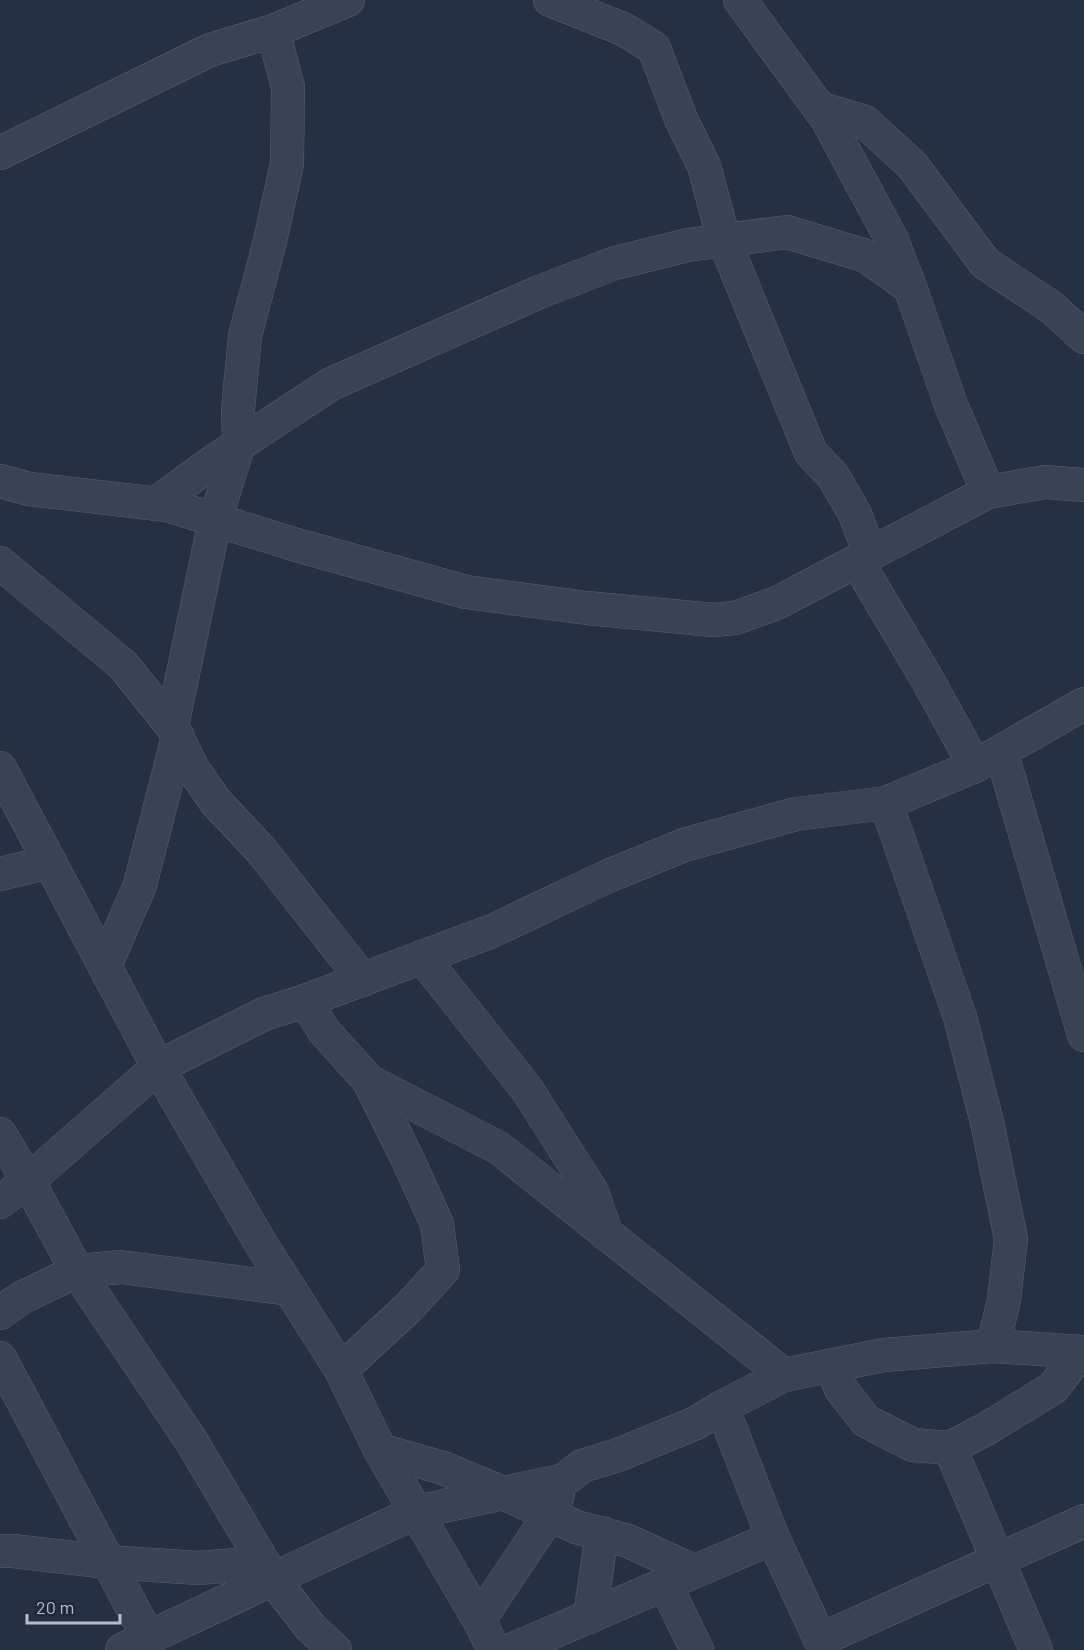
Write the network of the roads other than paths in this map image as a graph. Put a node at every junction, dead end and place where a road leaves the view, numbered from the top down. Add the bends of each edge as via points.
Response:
1 (348, 0) edge
2 (550, 0) edge
3 (740, 0) edge
4 (273, 32) junction
5 (819, 108) junction
6 (0, 153) edge
7 (724, 240) junction
8 (910, 287) junction
9 (1084, 337) edge
10 (240, 444) junction
11 (0, 481) edge
12 (1084, 485) edge
13 (988, 492) junction
14 (155, 504) junction
15 (215, 520) junction
16 (864, 558) junction
17 (0, 563) edge
18 (1084, 704) edge
19 (175, 732) junction
20 (988, 758) junction
21 (0, 768) edge
22 (886, 803) junction
23 (50, 862) junction
24 (0, 874) edge
25 (422, 957) junction
26 (105, 966) junction
27 (363, 980) junction
28 (305, 1001) junction
29 (1084, 1035) edge
30 (158, 1067) junction
31 (369, 1081) junction
32 (431, 1113) junction
33 (0, 1134) edge
34 (414, 1174) junction
35 (28, 1181) junction
36 (0, 1202) edge
37 (607, 1236) junction
38 (77, 1271) junction
39 (290, 1289) junction
40 (0, 1313) edge
41 (993, 1346) junction
42 (1082, 1353) edge
43 (0, 1358) edge
44 (831, 1366) junction
45 (341, 1370) junction
46 (784, 1375) junction
47 (722, 1407) junction
48 (950, 1448) junction
49 (380, 1450) junction
50 (564, 1479) junction
51 (503, 1493) junction
52 (416, 1512) junction
53 (550, 1514) junction
54 (1084, 1521) edge
55 (602, 1533) junction
56 (773, 1538) junction
57 (0, 1551) edge
58 (998, 1560) junction
59 (108, 1562) junction
60 (268, 1571) junction
61 (679, 1578) junction
62 (590, 1617) junction
63 (479, 1620) junction
64 (135, 1644) edge
65 (823, 1645) edge
66 (335, 1650) edge
67 (494, 1650) edge
68 (511, 1650) edge
69 (697, 1650) edge
70 (1036, 1650) edge

1 - 4 street
2 - 7 street via 624,29 654,48 704,166
3 - 5 street
4 - 6 street via 210,50
4 - 10 street via 288,87 287,164 245,336 238,410
5 - 8 street via 892,240
5 - 9 street via 865,122 912,165 985,263 1051,307
7 - 8 street via 787,232 866,256
7 - 10 street via 615,263 537,293 331,384
7 - 16 street via 810,453 833,476 855,514
8 - 13 street via 951,405
10 - 14 street
10 - 15 street
11 - 14 street via 29,489
12 - 13 street via 1045,483
13 - 16 street
14 - 15 street
15 - 16 street via 466,592 714,620 735,618 777,603
15 - 19 street
16 - 20 street via 927,679
17 - 19 street via 123,665
18 - 20 street
19 - 26 street via 140,885
19 - 27 street via 214,801 261,850
20 - 22 street
20 - 29 street
21 - 23 street
22 - 25 street via 796,814 684,845 492,931
22 - 41 street via 960,1017 1011,1239 1004,1300
23 - 24 street
23 - 26 street
25 - 27 street
25 - 37 street via 526,1088 592,1192
26 - 30 street
27 - 28 street
28 - 30 street via 264,1014
28 - 31 street via 324,1031
30 - 35 street
30 - 39 street
31 - 32 street
31 - 34 street
32 - 34 street
32 - 37 street via 498,1148
33 - 35 street
34 - 45 street via 437,1224 443,1270
35 - 36 street
35 - 38 street
37 - 46 street
38 - 39 street via 121,1267
38 - 40 street via 21,1298
38 - 60 street via 192,1442
39 - 45 street
41 - 42 street
41 - 44 street via 884,1355
42 - 48 street via 1053,1388
43 - 59 street
44 - 46 street
44 - 48 street via 841,1389 866,1421 913,1445
45 - 49 street
46 - 47 street
47 - 50 street via 696,1423 582,1466
47 - 56 street
48 - 58 street
49 - 51 street via 442,1468
49 - 52 street
50 - 51 street
50 - 53 street
51 - 52 street
51 - 53 street
52 - 60 street
52 - 63 street
53 - 55 street via 576,1527
53 - 63 street
54 - 58 street
55 - 61 street via 628,1541
55 - 62 street
56 - 61 street
56 - 65 street
57 - 59 street
58 - 65 street
58 - 70 street
59 - 60 street
59 - 64 street
60 - 64 street
60 - 66 street via 311,1628
61 - 62 street
61 - 69 street
62 - 68 street
63 - 67 street

